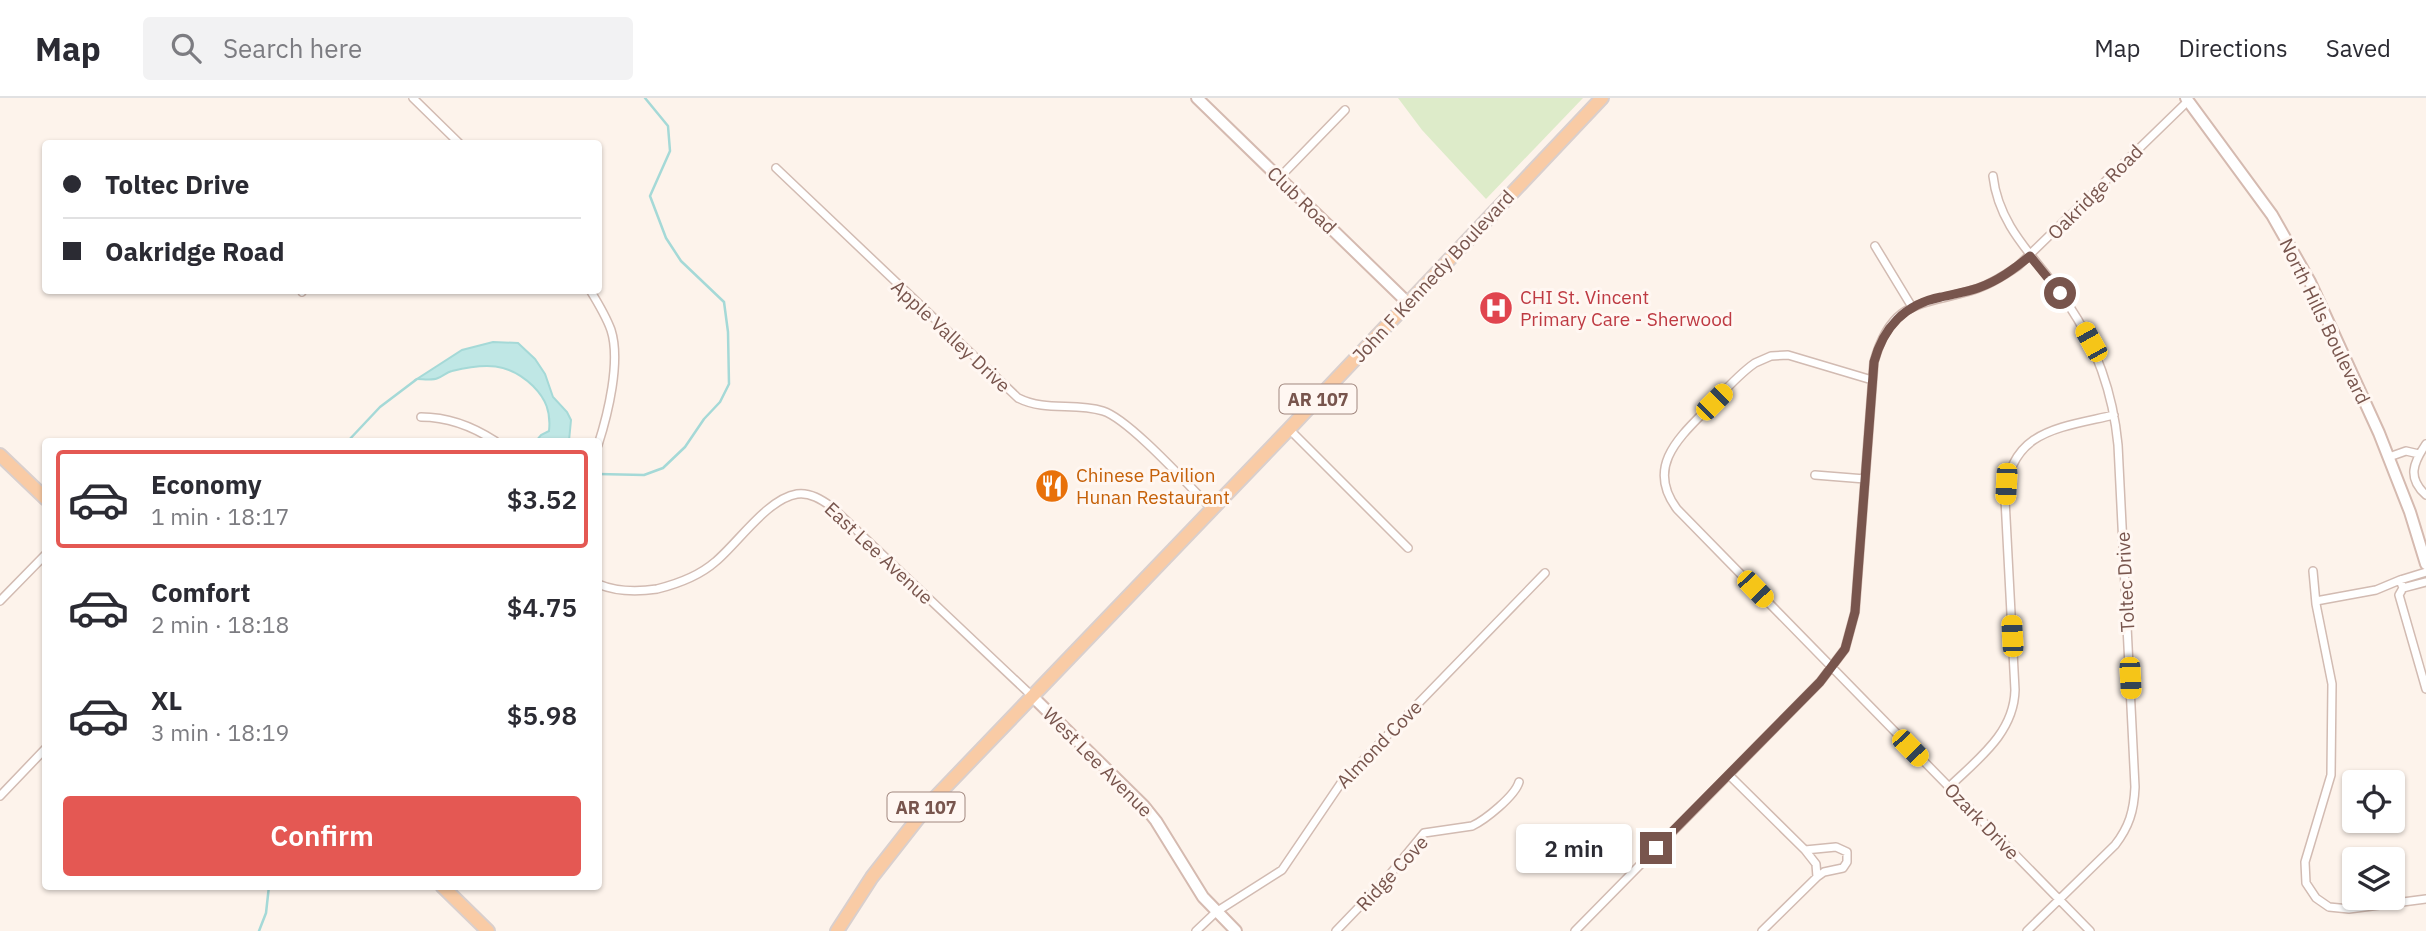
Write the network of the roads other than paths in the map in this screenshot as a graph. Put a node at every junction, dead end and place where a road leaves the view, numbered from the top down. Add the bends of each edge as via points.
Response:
1 (413, 98) edge
2 (1602, 98) edge
3 (1199, 99) edge
4 (2187, 99) edge
5 (1345, 110) dead end
6 (453, 140) edge
7 (776, 168) dead end
8 (1993, 176) dead end
9 (1279, 178) junction
10 (1875, 246) dead end
11 (2030, 256) junction
12 (592, 294) edge
13 (1408, 303) junction
14 (1912, 307) junction
15 (1872, 380) junction
16 (2114, 415) junction
17 (421, 417) dead end
18 (1289, 429) junction
19 (490, 438) edge
20 (600, 438) edge
21 (2426, 444) edge
22 (2419, 454) junction
23 (0, 455) edge
24 (2389, 457) junction
25 (1815, 475) dead end
26 (1864, 479) junction
27 (42, 495) edge
28 (2426, 495) edge
29 (1212, 509) junction
30 (1408, 548) dead end
31 (42, 558) edge
32 (2426, 564) edge
33 (2313, 571) dead end
34 (2426, 572) edge
35 (1545, 573) dead end
36 (2426, 582) edge
37 (2401, 584) junction
38 (602, 585) edge
39 (0, 601) edge
40 (2316, 601) junction
41 (1832, 668) junction
42 (2426, 689) edge
43 (1032, 696) junction
44 (42, 752) edge
45 (1728, 775) junction
46 (1519, 782) dead end
47 (1949, 787) junction
48 (0, 796) edge
49 (1805, 849) junction
50 (1817, 877) junction
51 (446, 890) edge
52 (2426, 899) edge
53 (2059, 900) junction
54 (1216, 912) junction
55 (488, 931) edge
56 (836, 931) edge
57 (1196, 931) edge
58 (1236, 931) edge
59 (1336, 931) edge
60 (1575, 931) edge
61 (1762, 931) edge
62 (2027, 931) edge
63 (2090, 931) edge

1 - 6 street
2 - 13 main road, John F Kennedy Boulevard / AR 107
3 - 9 street, Club Road
4 - 11 street, Oakridge Road
4 - 24 street, North Hills Boulevard via 2291,245
5 - 9 street
7 - 29 street, Apple Valley Drive via 1018,398 1040,407 1083,406 1114,415
8 - 11 street, Toltec Drive via 2000,206
9 - 13 street, Club Road
10 - 14 street
11 - 14 street, Oakridge Road via 1977,289
11 - 16 street, Toltec Drive via 2091,342
12 - 20 street via 611,331 614,354
13 - 18 main road, John F Kennedy Boulevard / AR 107
14 - 15 street, Oakridge Road via 1881,342
15 - 26 street, Oakridge Road
15 - 41 street, Ozark Drive via 1793,356 1765,358 1749,367 1674,444 1665,468 1665,483 1677,509
16 - 47 street via 2040,434 2012,464 2005,499 2013,710 1998,739
16 - 53 street, Toltec Drive via 2135,802 2125,832
17 - 19 street via 471,426
18 - 29 main road, John F Kennedy Boulevard / AR 107
18 - 30 street
21 - 22 street
22 - 24 street via 2406,450
22 - 28 street via 2413,479
23 - 27 main road
24 - 32 street, North Hills Boulevard
25 - 26 street
26 - 41 street, Oakridge Road via 1853,628
29 - 43 main road, John F Kennedy Boulevard / AR 107
31 - 39 street
33 - 40 street
34 - 37 street
35 - 54 street, Almond Cove via 1341,783 1282,870
36 - 37 street
37 - 40 street
37 - 42 street via 2399,595
38 - 43 street, East Lee Avenue via 635,591 692,577 718,560 779,501 795,494 814,496 832,506
40 - 52 street via 2332,684 2331,775 2305,862 2306,883 2329,907 2349,909
41 - 45 street, Oakridge Road
41 - 47 street, Ozark Drive
43 - 54 street, West Lee Avenue via 1144,806
43 - 56 main road, AR 107 via 921,813
44 - 48 street
45 - 49 street
45 - 60 street, Oakridge Road
46 - 59 street, Ridge Cove via 1507,800 1478,823 1424,833
47 - 53 street, Ozark Drive
49 - 50 street via 1816,864
49 - 50 street via 1839,847 1847,852 1843,868
50 - 61 street
51 - 55 main road
53 - 62 street, Toltec Drive
53 - 63 street, Ozark Drive
54 - 57 street, Almond Cove
54 - 58 street, West Lee Avenue

